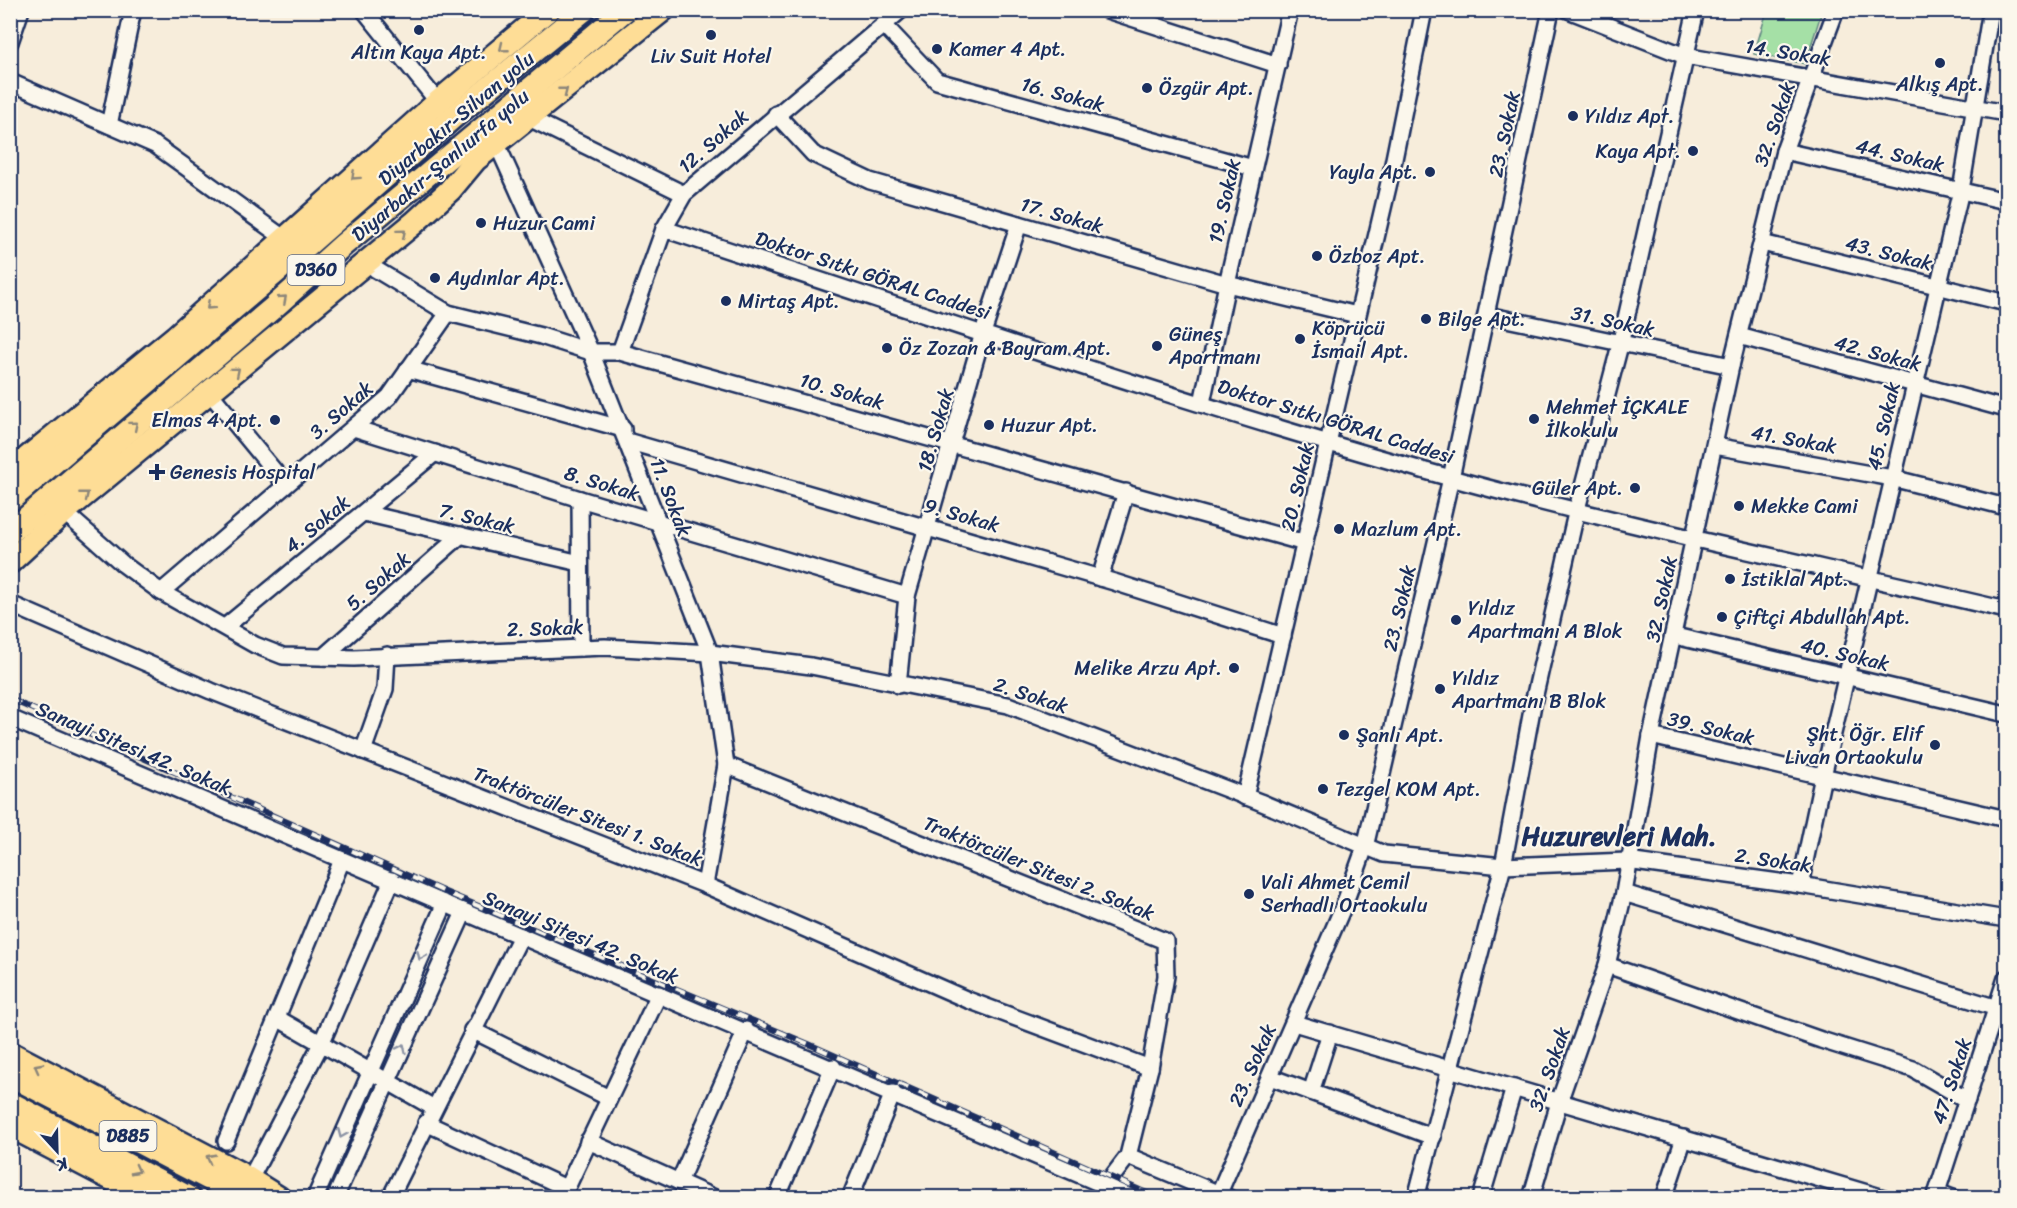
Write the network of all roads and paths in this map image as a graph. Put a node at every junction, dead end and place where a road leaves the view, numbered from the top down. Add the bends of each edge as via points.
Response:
1 (21, 10) edge
2 (134, 10) edge
3 (364, 10) edge
4 (548, 10) edge
5 (584, 10) edge
6 (625, 10) edge
7 (663, 10) edge
8 (901, 10) edge
9 (1107, 10) edge
10 (1290, 10) edge
11 (1424, 10) edge
12 (1551, 10) edge
13 (1568, 10) edge
14 (1696, 10) edge
15 (1836, 10) edge
16 (1991, 10) edge
17 (884, 25) junction
18 (10, 42) edge
19 (1685, 56) junction
20 (1278, 65) junction
21 (1814, 77) junction
22 (10, 82) edge
23 (438, 102) junction
24 (1974, 108) junction
25 (2007, 112) edge
26 (776, 114) junction
27 (529, 118) junction
28 (109, 125) junction
29 (496, 142) junction
30 (1784, 151) junction
31 (1253, 168) junction
32 (1961, 190) junction
33 (684, 194) junction
34 (2007, 201) edge
35 (1019, 224) junction
36 (664, 229) junction
37 (1762, 243) junction
38 (293, 244) junction
39 (375, 269) dead end
40 (1227, 284) junction
41 (1938, 286) junction
42 (2007, 303) edge
43 (448, 313) junction
44 (1357, 315) junction
45 (1487, 315) junction
46 (983, 333) junction
47 (1739, 336) junction
48 (1620, 345) junction
49 (591, 352) junction
50 (620, 352) junction
51 (1731, 366) junction
52 (408, 369) junction
53 (1914, 385) junction
54 (210, 393) junction
55 (95, 403) junction
56 (1202, 403) junction
57 (2007, 409) edge
58 (354, 428) junction
59 (625, 435) junction
60 (1329, 443) junction
61 (953, 444) junction
62 (1714, 447) junction
63 (435, 453) junction
64 (10, 472) edge
65 (1451, 478) junction
66 (1892, 478) junction
67 (31, 482) junction
68 (285, 484) junction
69 (1126, 492) junction
70 (580, 499) junction
71 (10, 500) edge
72 (2007, 507) edge
73 (1577, 509) junction
74 (63, 512) junction
75 (364, 513) junction
76 (658, 522) junction
77 (929, 527) junction
78 (10, 532) edge
79 (461, 535) junction
80 (1695, 538) junction
81 (1305, 543) junction
82 (10, 562) edge
83 (580, 564) junction
84 (1100, 578) junction
85 (1869, 578) junction
86 (161, 592) junction
87 (908, 596) junction
88 (10, 604) edge
89 (2007, 610) edge
90 (225, 627) junction
91 (1283, 636) junction
92 (1675, 636) junction
93 (580, 648) junction
94 (710, 653) junction
95 (387, 655) junction
96 (323, 657) junction
97 (1848, 676) junction
98 (898, 685) junction
99 (2007, 714) edge
100 (10, 718) edge
101 (1651, 736) junction
102 (363, 751) junction
103 (726, 765) junction
104 (1823, 776) junction
105 (1245, 796) junction
106 (2007, 819) edge
107 (1365, 847) junction
108 (342, 860) junction
109 (1627, 861) junction
110 (1503, 866) junction
111 (392, 880) junction
112 (705, 885) junction
113 (1800, 885) junction
114 (1624, 893) junction
115 (445, 903) junction
116 (465, 910) junction
117 (2007, 919) edge
118 (521, 936) junction
119 (1607, 965) junction
120 (2007, 978) edge
121 (658, 994) junction
122 (1997, 1008) junction
123 (277, 1018) junction
124 (1294, 1023) junction
125 (472, 1030) junction
126 (746, 1030) junction
127 (1330, 1034) junction
128 (321, 1044) junction
129 (10, 1053) edge
130 (833, 1067) junction
131 (1150, 1068) junction
132 (1451, 1069) junction
133 (369, 1071) junction
134 (10, 1075) edge
135 (1270, 1077) junction
136 (387, 1081) junction
137 (1514, 1088) junction
138 (1311, 1092) junction
139 (893, 1093) junction
140 (609, 1098) junction
141 (1967, 1100) junction
142 (1559, 1102) junction
143 (10, 1103) edge
144 (434, 1107) junction
145 (426, 1123) junction
146 (10, 1126) edge
147 (1432, 1137) junction
148 (1684, 1138) junction
149 (226, 1141) dead end
150 (588, 1141) junction
151 (1128, 1156) junction
152 (679, 1182) junction
153 (248, 1189) edge
154 (1105, 1192) edge
155 (564, 1193) edge
156 (1224, 1195) edge
157 (1936, 1195) edge
158 (148, 1197) edge
159 (189, 1197) edge
160 (279, 1197) edge
161 (315, 1197) edge
162 (335, 1197) edge
163 (390, 1197) edge
164 (715, 1197) edge
165 (777, 1197) edge
166 (850, 1197) edge
167 (1134, 1197) edge
168 (1416, 1197) edge
169 (1481, 1197) edge
170 (1531, 1197) edge
171 (1664, 1197) edge
172 (1884, 1197) edge
173 (1953, 1197) edge

1 - 18 street
2 - 28 street
3 - 23 street
4 -> 23 highway
5 - 38 highway, Diyarbakır-Silvan yolu / D360
78 -> 6 highway, Diyarbakır-Şanlıurfa yolu / D360 via 343,245
27 -> 7 highway
8 - 17 street, 12. Sokak
9 - 20 street
10 - 20 street, 19. Sokak
11 - 44 street, 20. Sokak
12 - 45 street, 23. Sokak
13 - 19 street, 14. Sokak
14 - 19 street
15 - 21 street, 32. Sokak
16 - 24 street, 45. Sokak
17 - 26 street, 12. Sokak
17 - 31 street, 16. Sokak via 937,81
19 - 21 street, 14. Sokak
19 - 48 street
20 - 31 street, 19. Sokak
21 - 24 street, 14. Sokak
21 - 30 street, 32. Sokak
22 - 28 street
23 -> 38 highway
24 - 25 street, 14. Sokak
24 - 32 street, 45. Sokak
26 - 33 street, 12. Sokak
26 - 35 street, 17. Sokak via 813,154 870,181
27 - 29 highway
27 - 33 street
28 - 38 street via 155,145
29 - 49 street, 11. Sokak
54 -> 29 highway via 414,224
30 - 32 street, 44. Sokak
30 - 37 street, 32. Sokak
31 - 40 street, 19. Sokak
32 - 34 street, 44. Sokak
32 - 41 street, 45. Sokak
33 - 36 street, 12. Sokak
35 - 40 street, 17. Sokak
35 - 46 street, 18. Sokak
36 - 46 street, Doktor Sıtkı GÖRAL Caddesi
36 - 50 street, 12. Sokak
37 - 41 street, 43. Sokak
37 - 47 street, 32. Sokak
38 -> 55 highway
38 - 67 highway, D360
39 - 43 street, 10. Sokak
40 - 44 street, 17. Sokak
40 - 56 street, 19. Sokak
41 - 42 street, 43. Sokak
41 - 53 street, 45. Sokak
43 - 49 street, 10. Sokak
43 - 52 street, 3. Sokak
44 - 60 street, 20. Sokak
45 - 48 street, 31. Sokak
45 - 65 street, 23. Sokak
46 - 56 street, Doktor Sıtkı GÖRAL Caddesi
46 - 61 street, 18. Sokak
47 - 51 street, 32. Sokak
47 - 53 street, 42. Sokak
48 - 51 street, 31. Sokak
48 - 73 street
49 - 50 street, 10. Sokak
49 - 59 street, 11. Sokak
50 - 61 street, 10. Sokak
51 - 62 street, 32. Sokak
52 - 58 street, 3. Sokak via 389,397
52 - 59 street, 9. Sokak
53 - 57 street, 42. Sokak
53 - 66 street, 45. Sokak
54 - 68 street
74 -> 54 highway
55 - 64 highway
55 - 67 highway
56 - 60 street, Doktor Sıtkı GÖRAL Caddesi
58 - 63 street, 8. Sokak
58 - 68 street, 3. Sokak
59 - 76 street, 11. Sokak
59 - 77 street, 9. Sokak
60 - 65 street, Doktor Sıtkı GÖRAL Caddesi
60 - 81 street, 20. Sokak
61 - 69 street, 10. Sokak
61 - 77 street, 18. Sokak
62 - 66 street, 41. Sokak
62 - 80 street, 32. Sokak
63 - 70 street, 8. Sokak
63 - 75 street, 4. Sokak
65 - 73 street, Doktor Sıtkı GÖRAL Caddesi
65 - 107 street, 23. Sokak
66 - 72 street, 41. Sokak
66 - 85 street, 45. Sokak
67 - 71 highway, D360
68 - 86 street, 3. Sokak
69 - 81 street, 10. Sokak
69 - 84 street
70 - 76 street, 8. Sokak
70 - 83 street
73 - 80 street, Doktor Sıtkı GÖRAL Caddesi
73 - 110 street via 1534,699
74 - 82 highway
74 - 86 street, 2. Sokak
75 - 79 street, 7. Sokak
75 - 90 street, 4. Sokak
76 - 87 street, 8. Sokak
76 - 94 street, 11. Sokak
77 - 84 street, 9. Sokak
77 - 87 street, 18. Sokak
79 - 83 street, 7. Sokak
79 - 96 street, 5. Sokak
80 - 85 street, Doktor Sıtkı GÖRAL Caddesi
80 - 92 street, 32. Sokak
81 - 91 street, 20. Sokak
83 - 93 street
84 - 91 street, 9. Sokak
85 - 89 street, Doktor Sıtkı GÖRAL Caddesi
85 - 97 street, 45. Sokak
86 - 90 street, 2. Sokak
87 - 98 street, 18. Sokak
88 - 102 street, Traktörcüler Sitesi 1. Sokak via 211,691
90 - 96 street, 2. Sokak via 283,656
91 - 105 street, 20. Sokak
92 - 97 street, 40. Sokak
92 - 101 street, 32. Sokak
93 - 94 street, 2. Sokak
93 - 95 street, 2. Sokak
94 - 98 street, 2. Sokak via 811,666
94 - 103 street, 11. Sokak
95 - 96 street, 2. Sokak
95 - 102 street via 385,689
97 - 99 street, 40. Sokak
97 - 104 street, 45. Sokak
98 - 105 street, 2. Sokak via 1008,705
100 - 108 street, Sanayi Sitesi 42. Sokak
101 - 104 street, 39. Sokak
101 - 109 street, 32. Sokak
102 - 112 street, Traktörcüler Sitesi 1. Sokak
103 - 112 street, 11. Sokak
103 - 131 street, Traktörcüler Sitesi 2. Sokak via 1165,941 1166,976
104 - 106 street, 39. Sokak
104 - 113 street, 45. Sokak
105 - 107 street, 2. Sokak
107 - 110 street, 2. Sokak via 1384,854
107 - 124 street, 23. Sokak
108 - 111 street, Sanayi Sitesi 42. Sokak
108 - 123 street
109 - 110 street, 2. Sokak
109 - 113 street, 2. Sokak
109 - 114 street, 32. Sokak
110 - 132 street
111 - 115 street, Sanayi Sitesi 42. Sokak
111 - 128 street
112 - 131 street, Traktörcüler Sitesi 1. Sokak via 968,1000
113 - 117 street, 2. Sokak
114 - 119 street, 32. Sokak
114 - 122 street
115 - 116 street, Sanayi Sitesi 42. Sokak
115 -> 133 street
116 - 118 street, Sanayi Sitesi 42. Sokak
136 -> 116 street
118 - 121 street, Sanayi Sitesi 42. Sokak
118 - 125 street
119 - 141 street via 1913,1069
119 - 142 street, 32. Sokak
120 - 122 street, 47. Sokak
121 - 126 street, Sanayi Sitesi 42. Sokak
121 - 140 street
122 - 141 street, 47. Sokak
123 - 128 street
123 - 149 street
124 - 127 street
124 - 135 street, 23. Sokak
125 - 140 street
125 - 144 street
126 - 130 street, Sanayi Sitesi 42. Sokak
126 - 152 street
127 - 132 street
127 - 138 street
128 - 133 street
128 - 153 street
153 -> 129 highway
130 - 139 street, Sanayi Sitesi 42. Sokak
130 - 165 street
131 - 151 street, Traktörcüler Sitesi 2. Sokak
132 - 137 street
132 - 147 street
133 - 136 street
133 -> 161 street
134 - 153 highway, D885
135 - 138 street
135 - 156 street, 23. Sokak
136 - 144 street
136 - 162 street
137 - 142 street
137 - 169 street
138 - 147 street
139 - 154 street, Sanayi Sitesi 42. Sokak
139 - 166 street
140 - 150 street
141 - 157 street, 47. Sokak
142 - 148 street
142 - 170 street, 32. Sokak
143 -> 159 highway, D885
144 - 145 street
145 - 155 street
145 - 163 street
146 - 158 highway
147 - 168 street
148 - 171 street
148 - 172 street
150 - 152 street
150 - 155 street
151 - 154 street, Traktörcüler Sitesi 2. Sokak
151 - 156 street
152 - 164 street
153 - 160 highway
154 - 167 street, Sanayi Sitesi 42. Sokak
157 - 173 street

